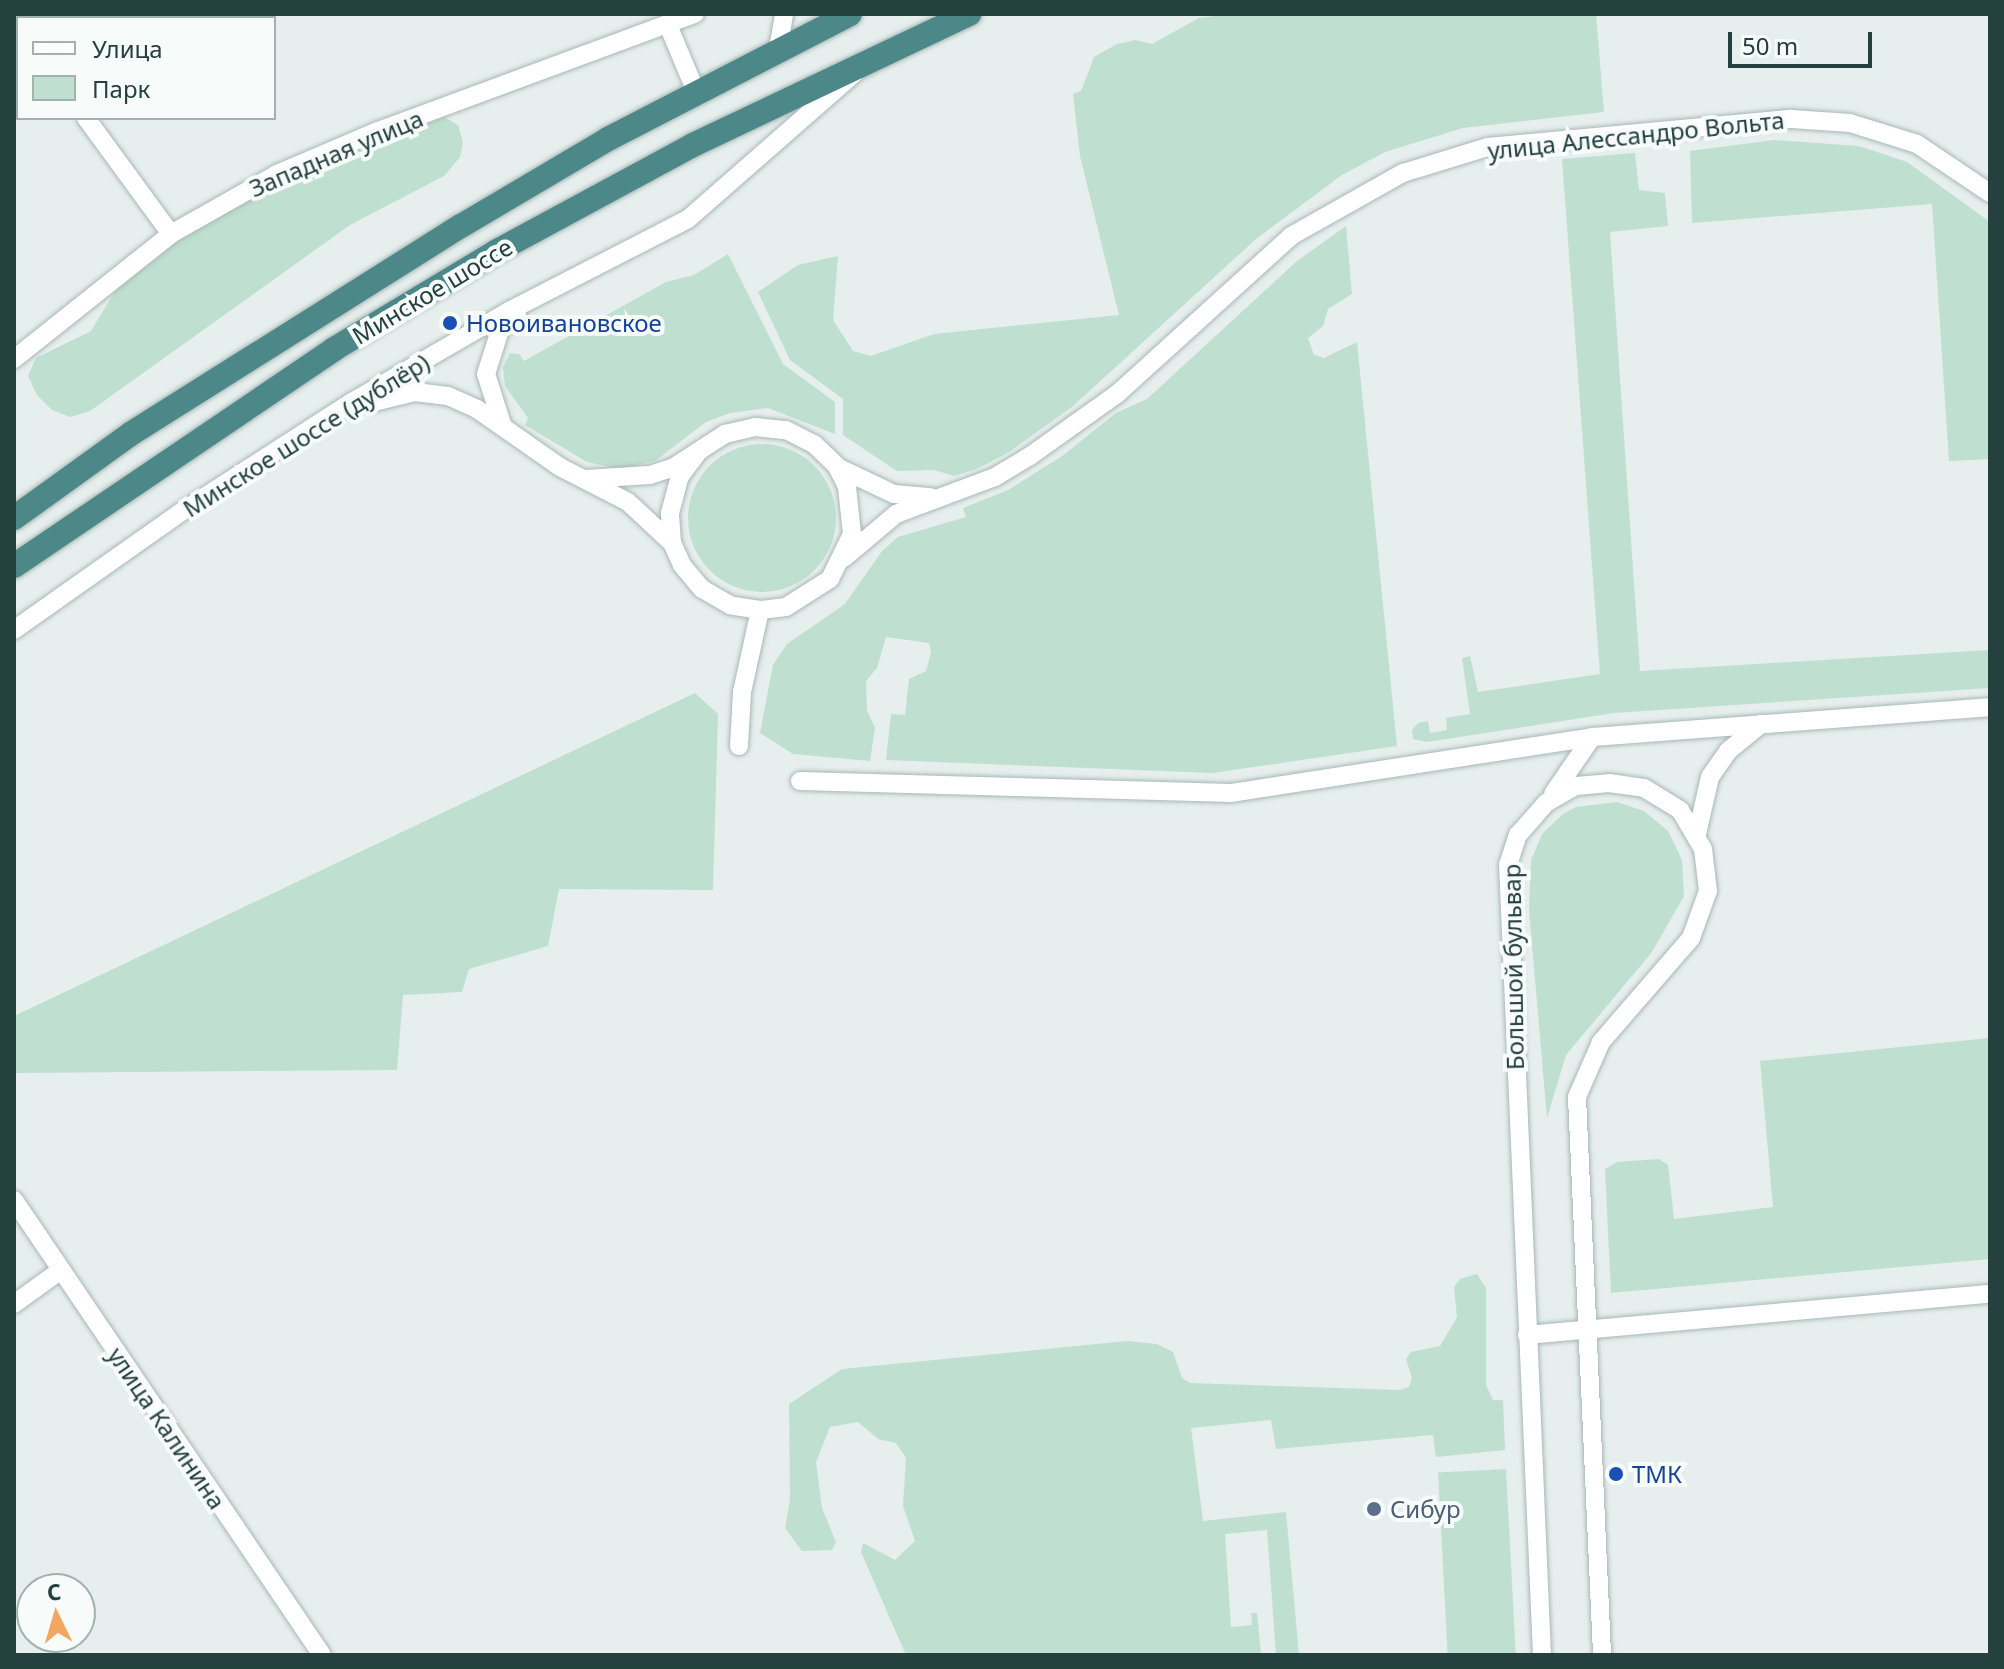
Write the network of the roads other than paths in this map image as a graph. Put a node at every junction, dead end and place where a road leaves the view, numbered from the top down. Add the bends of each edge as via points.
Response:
1 (695, 14) edge
2 (784, 14) edge
3 (850, 14) edge
4 (969, 14) edge
5 (668, 25) junction
6 (778, 49) junction
7 (874, 55) junction
8 (696, 92) junction
9 (87, 120) edge
10 (1990, 193) edge
11 (171, 234) junction
12 (532, 303) junction
13 (14, 359) edge
14 (330, 419) junction
15 (502, 424) junction
16 (699, 451) junction
17 (836, 465) junction
18 (585, 479) junction
19 (942, 498) junction
20 (14, 518) edge
21 (672, 543) junction
22 (844, 558) junction
23 (14, 566) edge
24 (760, 610) junction
25 (14, 630) edge
26 (1990, 707) edge
27 (1761, 724) junction
28 (1592, 737) junction
29 (739, 746) dead end
30 (800, 781) dead end
31 (1546, 803) junction
32 (1697, 834) junction
33 (14, 1200) edge
34 (61, 1270) junction
35 (1990, 1294) edge
36 (14, 1304) edge
37 (1587, 1331) junction
38 (1527, 1335) junction
39 (322, 1655) edge
40 (1542, 1655) edge
41 (1602, 1655) edge

1 - 5 street, Западная улица
2 - 6 street
3 - 6 highway, Минское шоссе
4 - 7 highway, Минское шоссе
5 - 8 street
5 - 11 street, Западная улица via 378,131 277,174
6 - 8 highway, Минское шоссе
7 - 12 street, Минское шоссе (дублёр) via 715,200
7 - 23 highway, Минское шоссе via 693,145 486,258 175,453
8 - 20 highway, Минское шоссе via 594,147 326,309 132,433
9 - 11 street
10 - 19 street, улица Алессандро Вольта via 1917,144 1850,123 1792,119 1488,147 1403,173 1291,236 1117,394 995,477
11 - 13 street, Западная улица
12 - 14 street, Минское шоссе (дублёр) via 509,311
12 - 15 street via 500,330 489,352 486,374
14 - 15 street via 394,393 415,392 448,396
14 - 25 street, Минское шоссе (дублёр) via 181,512
15 - 18 street
16 - 17 street via 725,434 755,427 800,437
16 - 18 street via 650,475
16 - 21 street via 680,476 670,513
17 - 19 street via 894,494
17 - 22 street via 853,510
18 - 21 street via 628,502
19 - 22 street, улица Алессандро Вольта via 896,514
21 - 24 street via 702,589 730,605
22 - 24 street via 810,596
24 - 29 street via 742,692
26 - 27 street
27 - 28 street
27 - 32 street via 1728,751 1710,777
28 - 30 street via 1231,793
28 - 31 street
31 - 32 street, Большой бульвар via 1576,786 1631,785 1668,800
31 - 38 street, Большой бульвар via 1518,835 1508,865
32 - 37 street, Большой бульвар via 1708,871 1699,925 1601,1042 1577,1097
33 - 34 street, улица Калинина
34 - 36 street
34 - 39 street, улица Калинина
35 - 37 street
37 - 38 street
37 - 41 street, Большой бульвар
38 - 40 street, Большой бульвар

